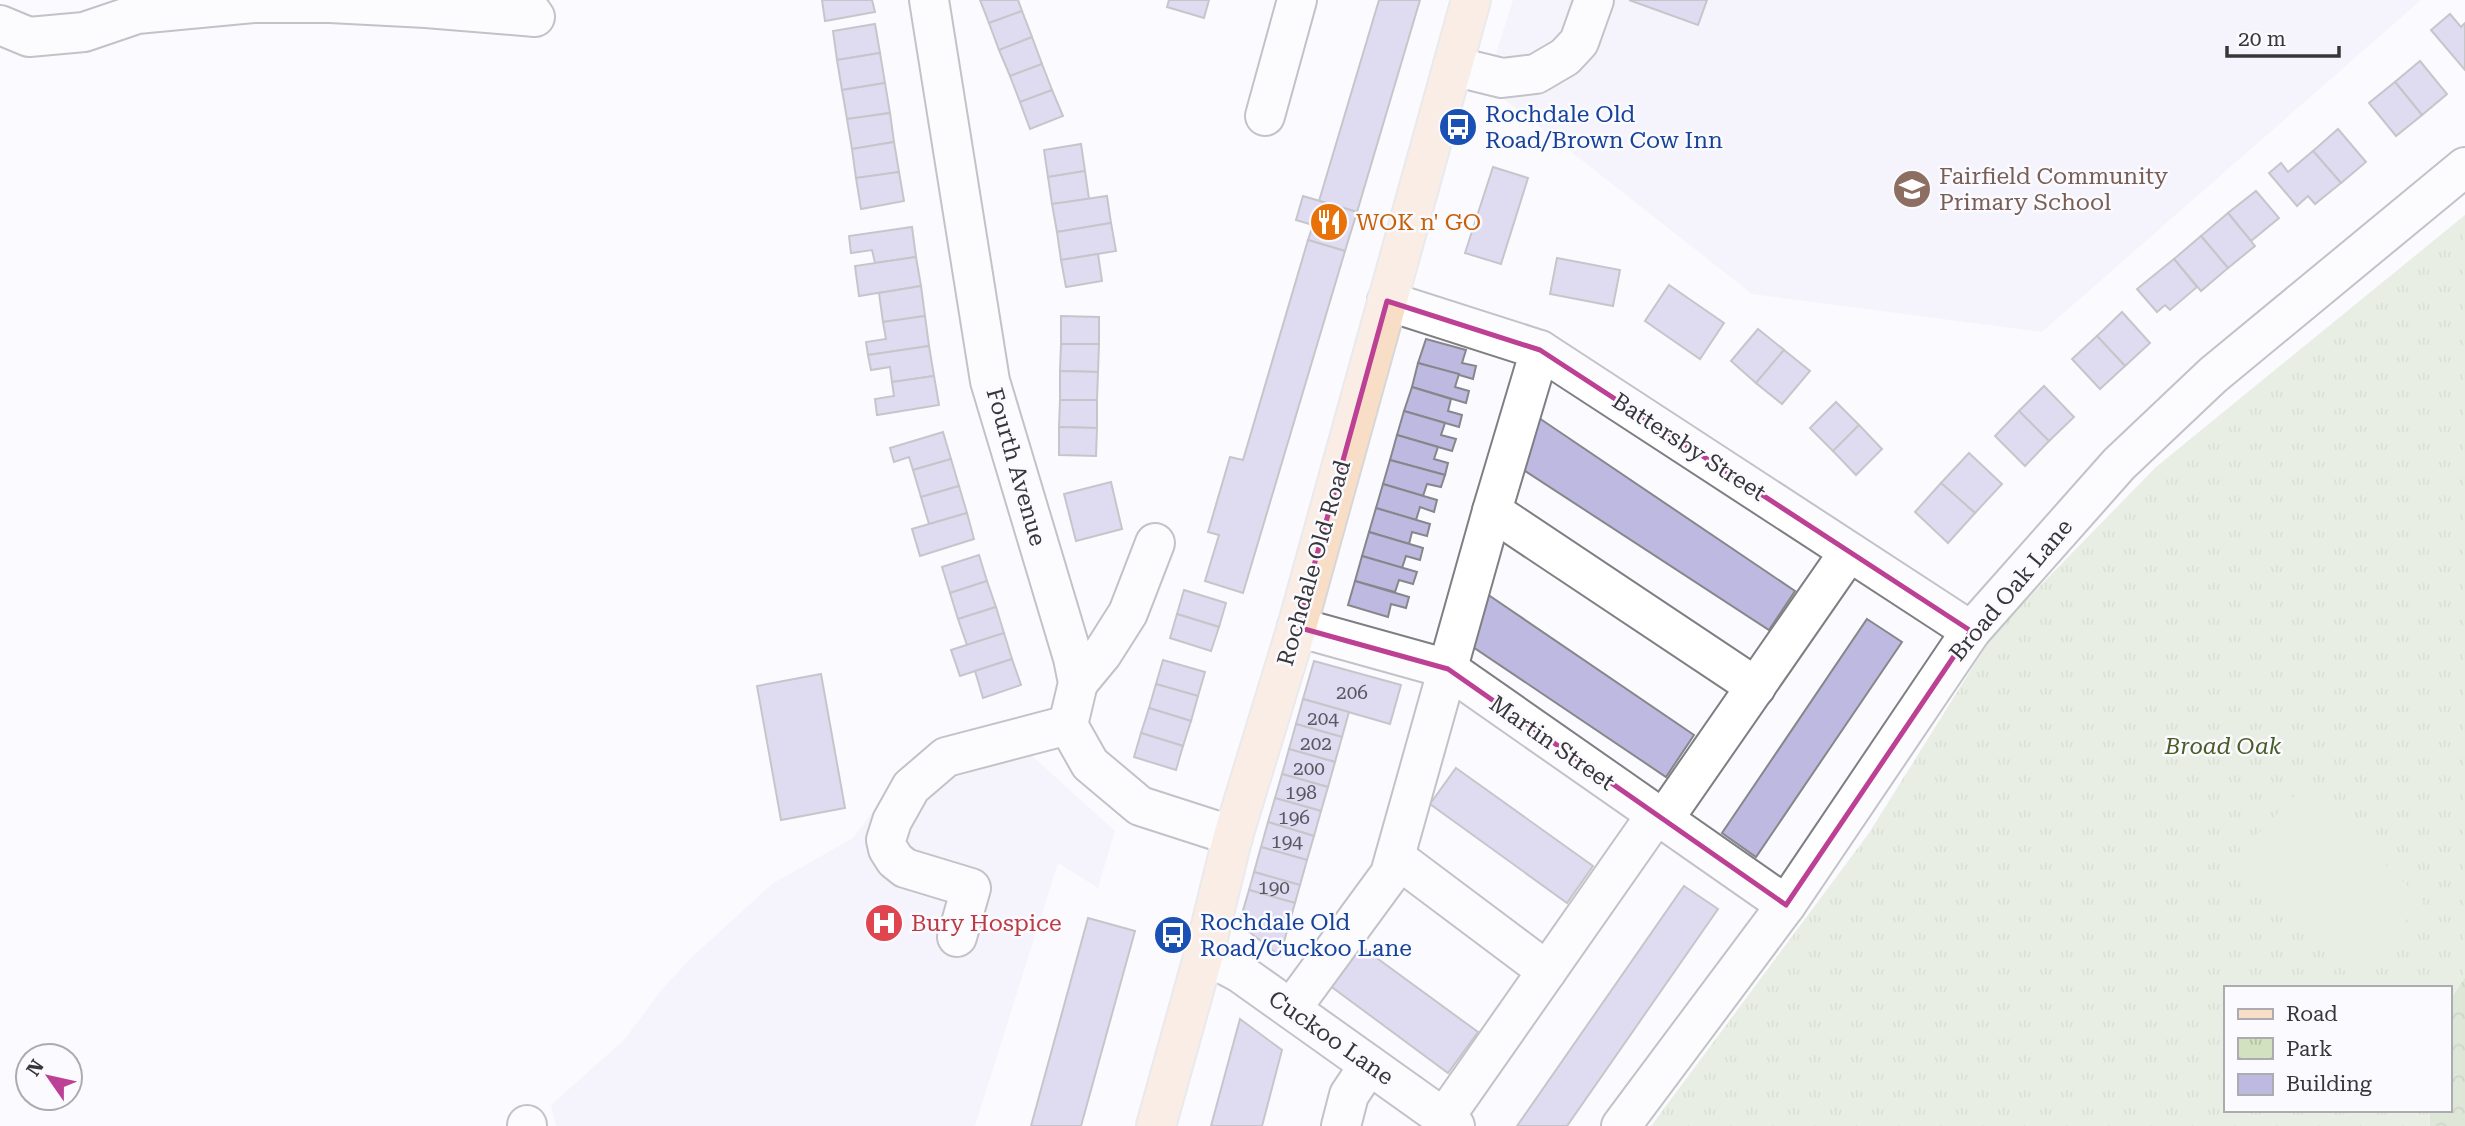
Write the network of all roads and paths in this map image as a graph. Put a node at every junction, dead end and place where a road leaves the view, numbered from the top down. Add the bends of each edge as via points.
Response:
1 (523, 0) edge
2 (929, 0) edge
3 (1297, 0) edge
4 (1471, 0) edge
5 (1594, 0) edge
6 (0, 25) edge
7 (1453, 66) junction
8 (1265, 116) dead end
9 (2465, 167) edge
10 (1387, 301) junction
11 (1540, 350) junction
12 (1492, 511) junction
13 (1155, 543) dead end
14 (1849, 552) junction
15 (1297, 627) junction
16 (1971, 631) junction
17 (1448, 670) junction
18 (1078, 683) junction
19 (1756, 687) junction
20 (1068, 725) junction
21 (1660, 818) junction
22 (1233, 836) junction
23 (1395, 857) junction
24 (1786, 905) junction
25 (957, 937) dead end
26 (1204, 954) junction
27 (1548, 971) junction
28 (1291, 1009) junction
29 (1369, 1065) junction
30 (1449, 1122) edge
31 (1156, 1126) edge
32 (1341, 1126) edge
33 (1621, 1126) edge

1 - 6 street via 535,17 330,3 253,4 137,14 84,32 29,37
2 - 18 street, Fourth Avenue via 990,381
3 - 8 street
4 - 7 main road, Rochdale Old Road
5 - 7 street via 1579,42 1565,57 1536,74 1502,78
7 - 10 main road, Rochdale Old Road
9 - 16 street, Broad Oak Lane via 2213,375 2119,464
10 - 11 street, Battersby Street
10 - 15 main road, Rochdale Old Road
11 - 12 street
11 - 14 street, Battersby Street
12 - 17 street
12 - 19 street
13 - 18 street via 1128,613
14 - 16 street, Battersby Street
14 - 19 street
15 - 17 street, Martin Street
15 - 22 main road, Rochdale Old Road
16 - 24 street, Broad Oak Lane
17 - 21 street, Martin Street
17 - 23 street
18 - 20 street, Fourth Avenue
19 - 21 street
20 - 22 street via 1090,764 1140,806
20 - 25 street via 946,757 911,787 892,821 886,840 895,860 905,868 971,888
21 - 24 street, Martin Street
21 - 27 street
22 - 26 main road, Rochdale Old Road
23 - 27 street
23 - 28 street via 1390,874
24 - 33 street, Broad Oak Lane
26 - 28 street, Cuckoo Lane
26 - 31 main road, Rochdale Old Road
27 - 30 street
28 - 29 street, Cuckoo Lane
29 - 30 street, Cuckoo Lane
29 - 32 street via 1349,1095

